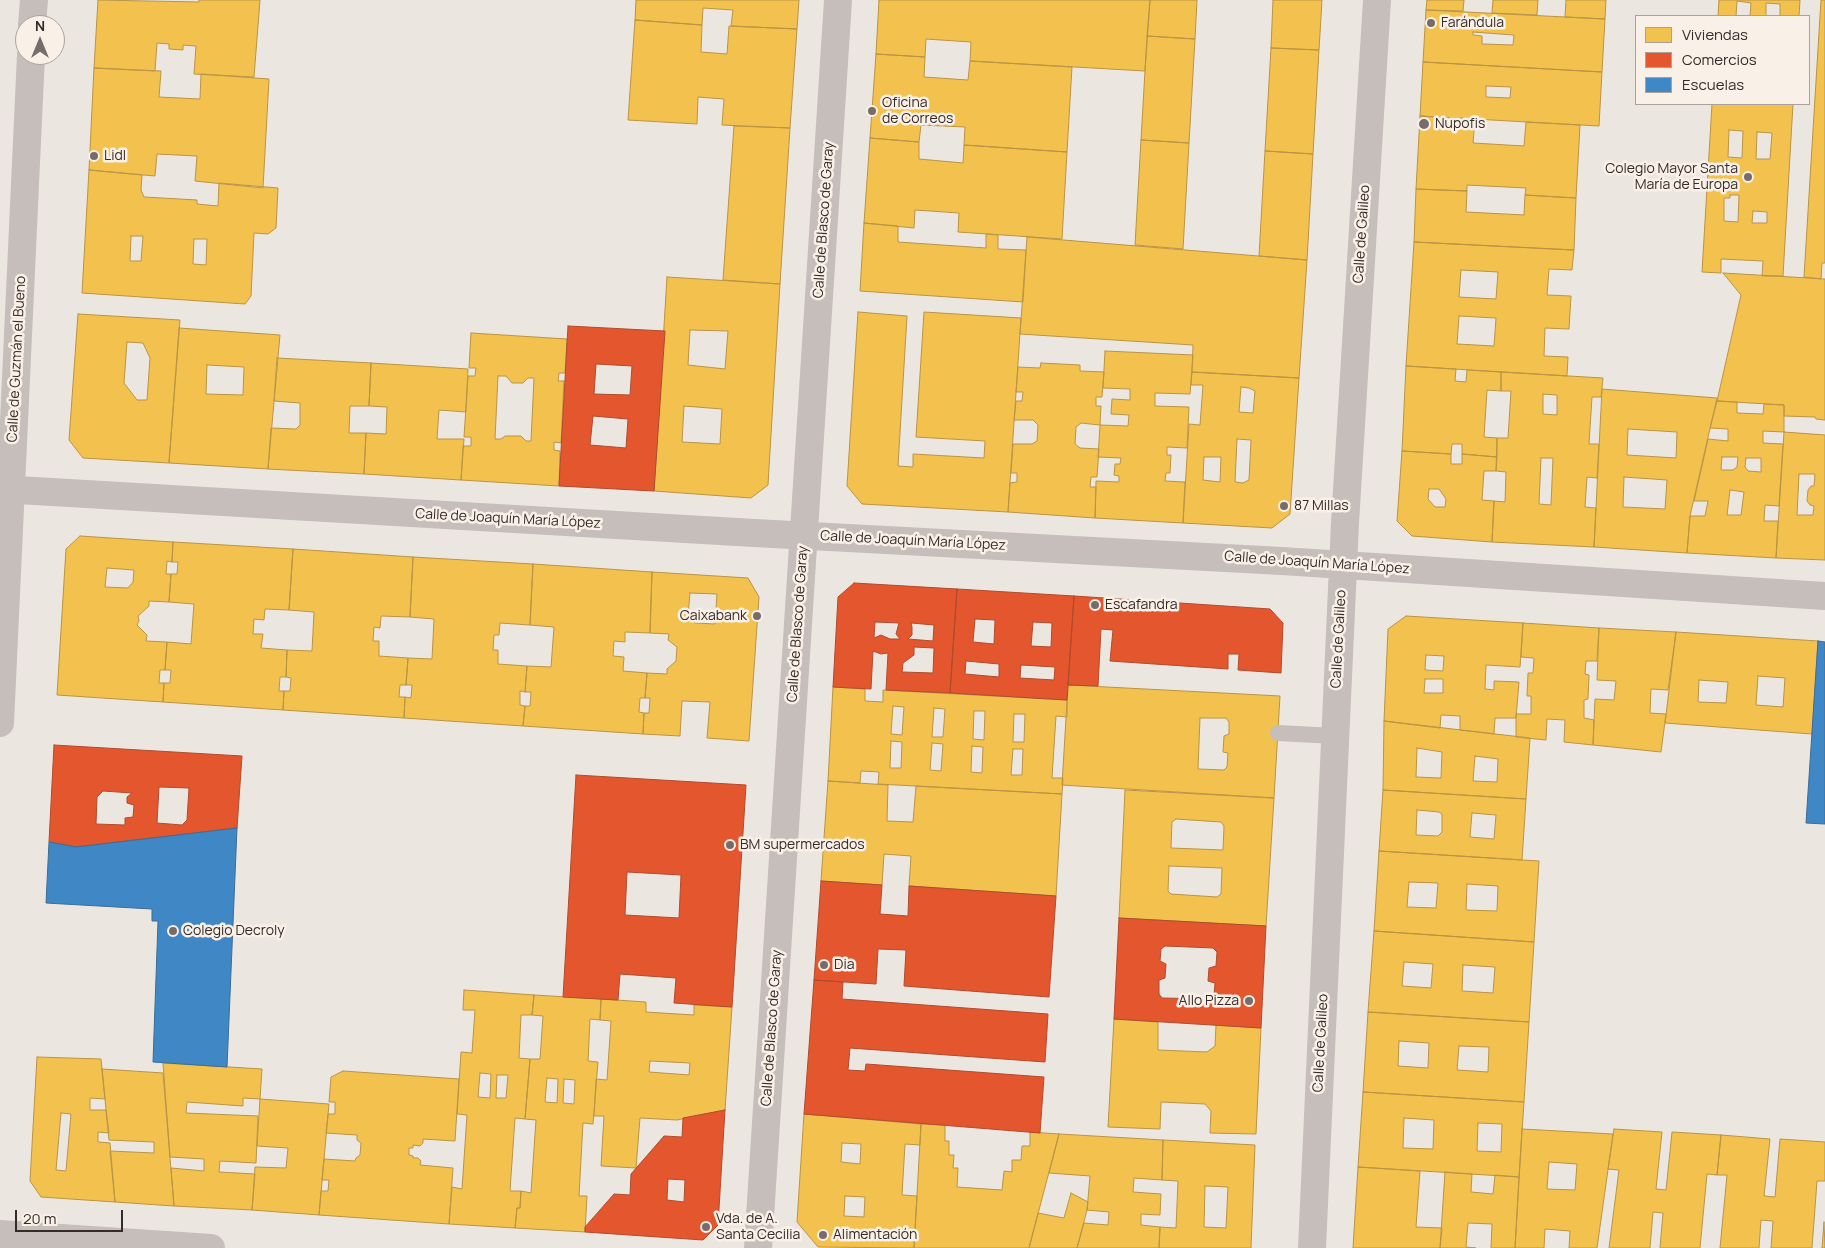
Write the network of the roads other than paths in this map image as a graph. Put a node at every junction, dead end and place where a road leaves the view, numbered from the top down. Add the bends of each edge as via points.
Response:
1 (34, 0) edge
2 (838, 0) edge
3 (1377, 0) edge
4 (33, 15) edge
5 (30, 65) edge
6 (6, 489) edge
7 (804, 536) junction
8 (1343, 565) junction
9 (1825, 596) edge
10 (0, 723) edge
11 (1278, 733) dead end
12 (1335, 736) junction
13 (0, 1234) edge
14 (211, 1248) edge
15 (758, 1248) edge
16 (1312, 1248) edge

1 - 4 street
2 - 7 street, Calle de Blasco de Garay
3 - 8 street, Calle de Galileo
5 - 6 street, Calle de Guzmán el Bueno
6 - 7 street, Calle de Joaquín María López
6 - 10 street, Calle de Guzmán el Bueno
7 - 8 street, Calle de Joaquín María López
7 - 15 street, Calle de Blasco de Garay
8 - 9 street, Calle de Joaquín María López
8 - 12 street, Calle de Galileo
11 - 12 lane
12 - 16 street, Calle de Galileo
13 - 14 street

